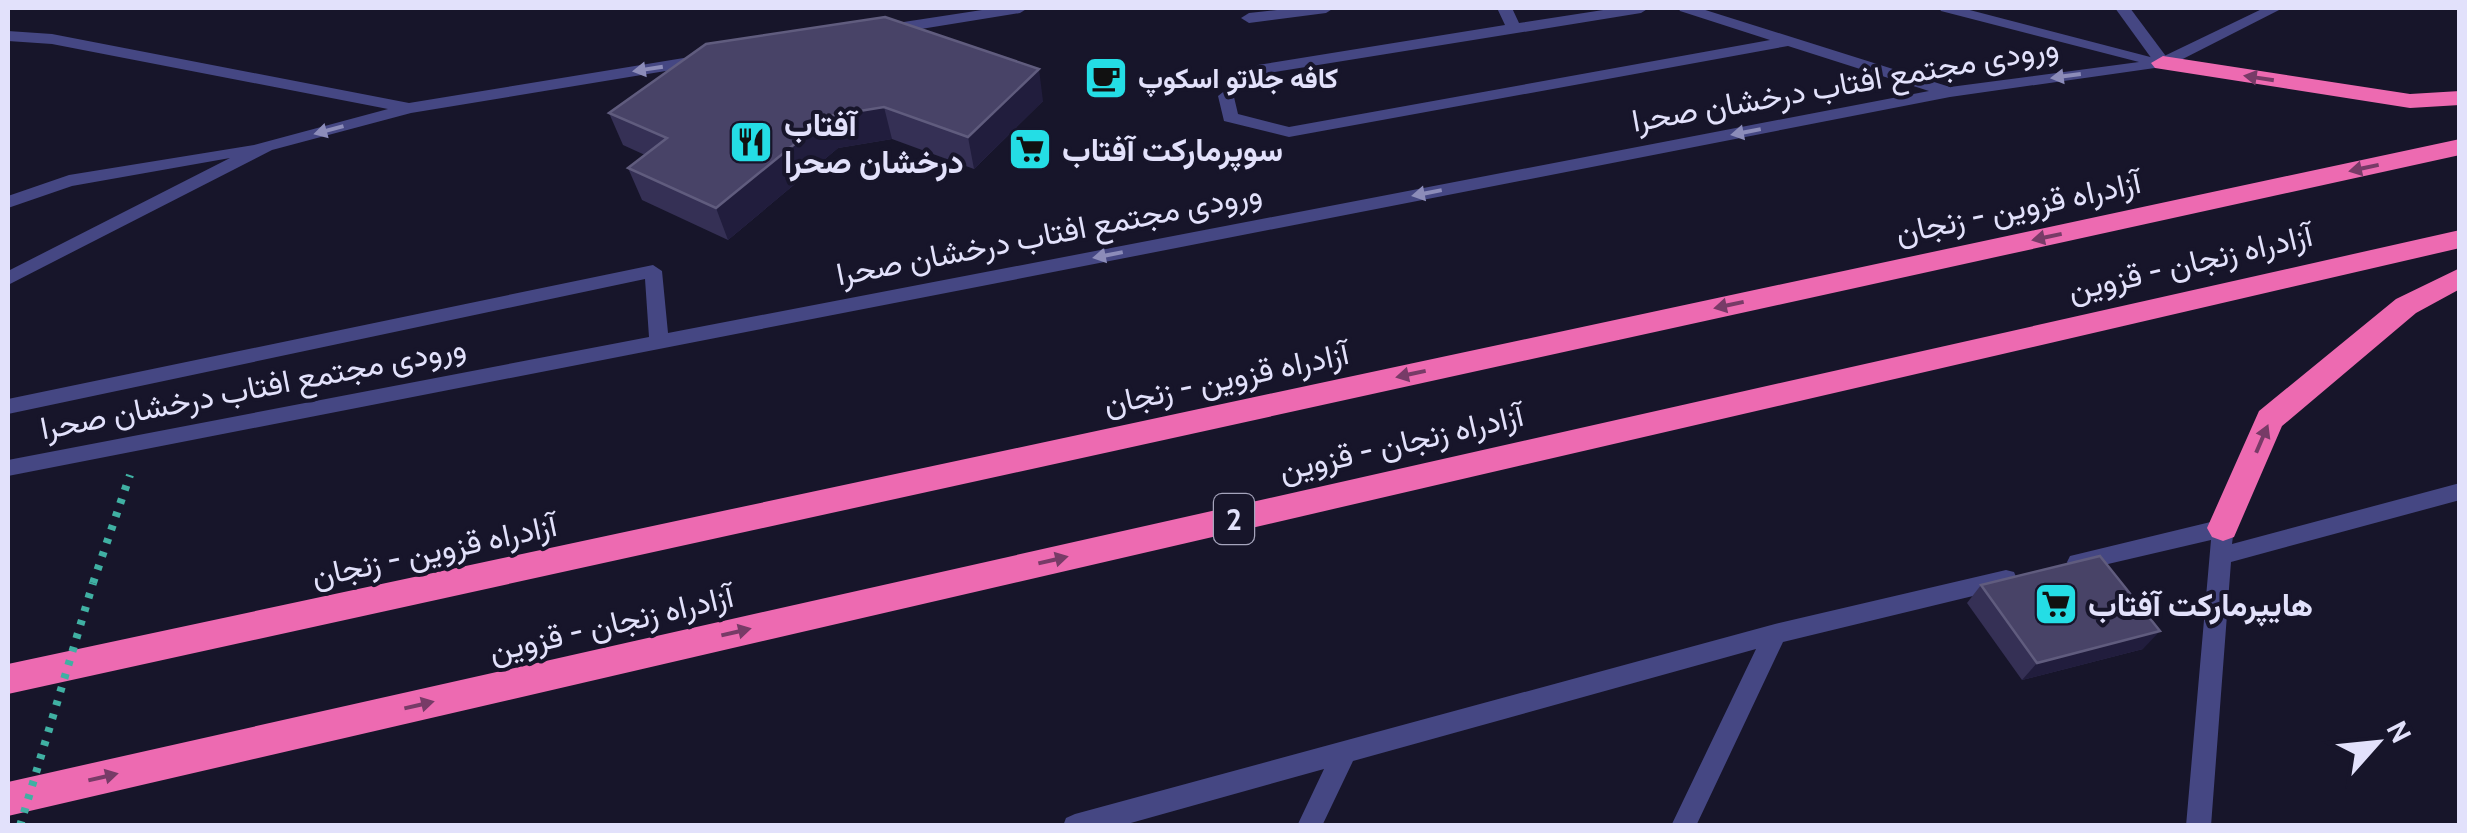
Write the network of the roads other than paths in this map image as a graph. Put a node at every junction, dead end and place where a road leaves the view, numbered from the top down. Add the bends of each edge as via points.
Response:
1 (1020, 8) edge
2 (1326, 8) edge
3 (1505, 8) edge
4 (1640, 8) edge
5 (1685, 8) edge
6 (1946, 8) edge
7 (2123, 8) edge
8 (2275, 8) edge
9 (1249, 18) dead end
10 (1515, 30) junction
11 (863, 34) edge
12 (8, 36) edge
13 (1790, 41) junction
14 (725, 56) edge
15 (2163, 63) junction
16 (1950, 92) junction
17 (2460, 98) edge
18 (411, 108) junction
19 (266, 146) junction
20 (2460, 147) edge
21 (8, 202) edge
22 (2460, 238) edge
23 (2460, 277) edge
24 (8, 279) edge
25 (660, 341) junction
26 (8, 406) edge
27 (8, 468) edge
28 (2460, 491) edge
29 (2222, 542) junction
30 (1775, 634) junction
31 (8, 678) edge
32 (1345, 752) junction
33 (8, 799) edge
34 (1076, 826) edge
35 (1309, 826) edge
36 (1682, 826) edge
37 (2198, 826) edge

1 - 11 street
2 - 9 street
3 - 10 street
4 - 10 street
5 - 13 street
6 - 15 street
7 - 15 street
8 - 15 street, ورودی مجتمع افتاب درخشان صحرا
10 - 13 street via 1258,70 1226,96 1230,118 1289,132
12 - 18 street
13 - 16 street
14 -> 18 street
15 -> 16 street, ورودی مجتمع افتاب درخشان صحرا
17 -> 15 highway via 2410,101
16 -> 25 street, ورودی مجتمع افتاب درخشان صحرا
18 -> 19 street
19 - 21 street via 69,181
19 - 24 street
20 -> 31 highway, آزادراه قزوین - زنجان
33 -> 22 highway, آزادراه زنجان - قزوین / 2
29 -> 23 highway via 2270,419 2406,306
25 - 26 street via 653,270
25 - 27 street, ورودی مجتمع افتاب درخشان صحرا
28 - 29 street
29 - 30 street via 2046,570
29 - 37 street
30 - 32 street
30 - 36 street
32 - 34 street
32 - 35 street

